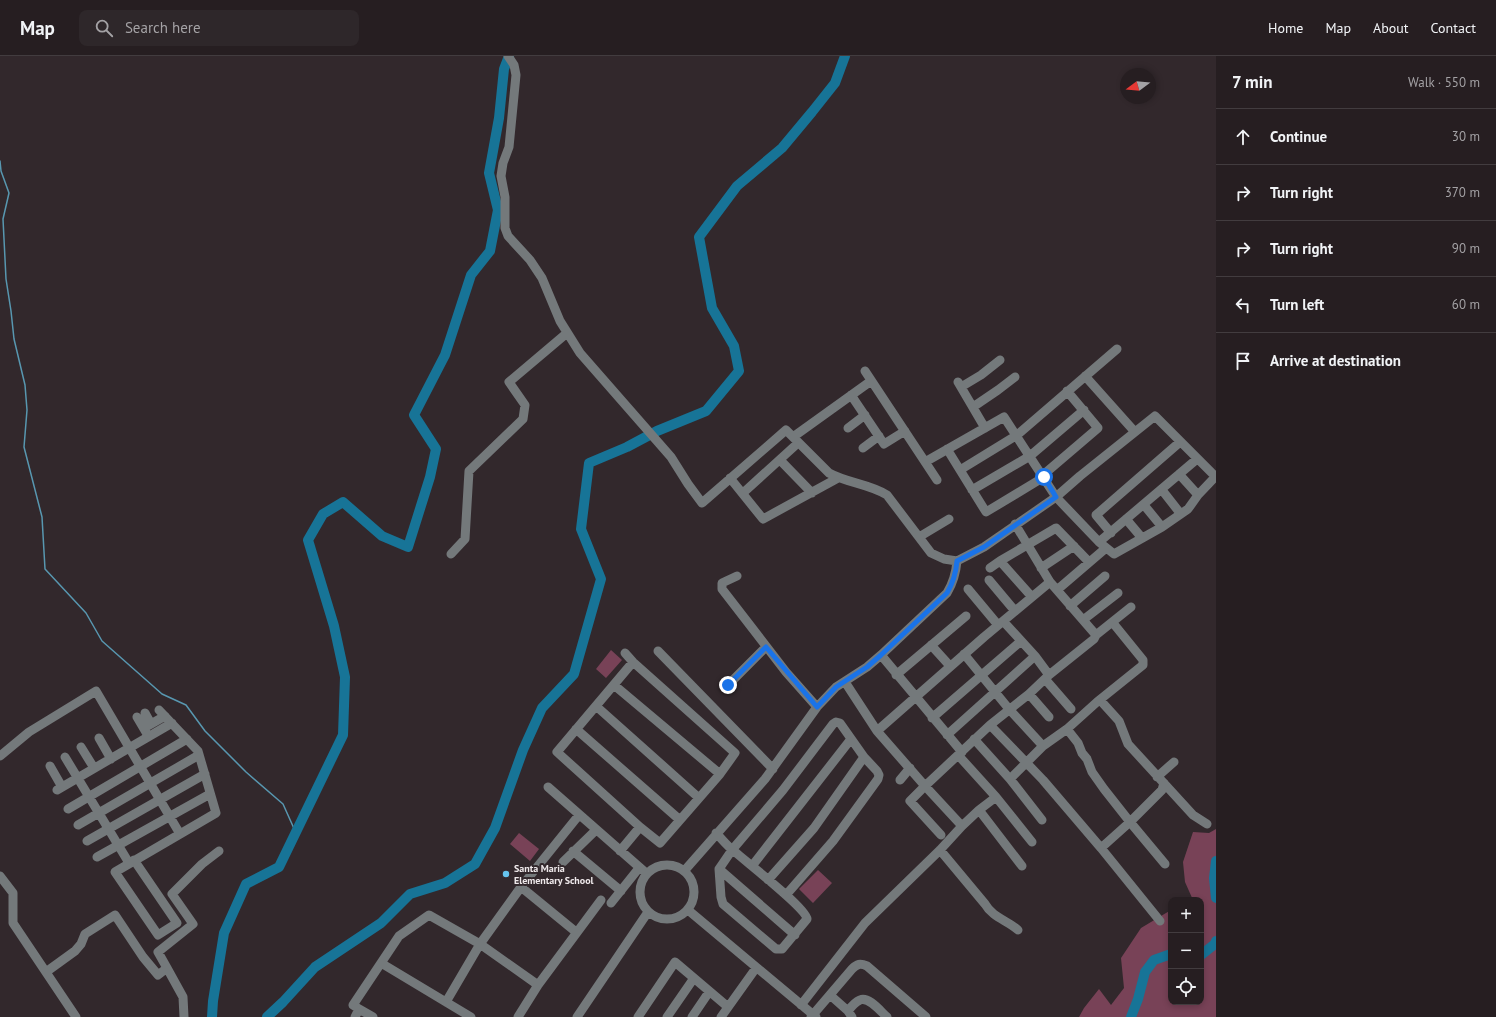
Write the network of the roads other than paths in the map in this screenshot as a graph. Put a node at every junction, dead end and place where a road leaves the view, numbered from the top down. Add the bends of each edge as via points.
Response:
1 (510, 58) edge
2 (567, 333) junction
3 (1117, 349) dead end
4 (1000, 360) dead end
5 (865, 371) dead end
6 (1085, 376) junction
7 (1015, 377) dead end
8 (871, 381) junction
9 (1067, 391) junction
10 (851, 395) junction
11 (973, 407) junction
12 (1084, 410) junction
13 (865, 415) junction
14 (848, 428) dead end
15 (985, 428) junction
16 (905, 431) junction
17 (1135, 432) junction
18 (1016, 435) junction
19 (879, 436) junction
20 (796, 440) junction
21 (1180, 442) junction
22 (863, 448) dead end
23 (947, 449) junction
24 (1030, 456) junction
25 (1197, 459) junction
26 (780, 460) junction
27 (925, 462) junction
28 (960, 470) junction
29 (1179, 474) junction
30 (1043, 476) junction
31 (1216, 477) edge
32 (730, 478) junction
33 (838, 478) junction
34 (937, 480) dead end
35 (972, 490) junction
36 (1162, 490) junction
37 (812, 492) junction
38 (743, 493) junction
39 (1198, 495) junction
40 (1056, 497) junction
41 (1144, 505) junction
42 (1180, 513) junction
43 (949, 519) dead end
44 (1126, 519) junction
45 (1015, 524) junction
46 (1162, 527) junction
47 (1111, 532) junction
48 (918, 537) junction
49 (1142, 538) junction
50 (1102, 545) junction
51 (1027, 546) junction
52 (1074, 546) junction
53 (451, 554) dead end
54 (957, 561) junction
55 (1000, 561) junction
56 (1089, 562) junction
57 (990, 568) dead end
58 (1041, 568) junction
59 (737, 576) dead end
60 (1105, 576) dead end
61 (989, 580) dead end
62 (1050, 582) junction
63 (968, 589) dead end
64 (1057, 590) junction
65 (1118, 593) dead end
66 (1032, 597) junction
67 (1070, 606) junction
68 (1131, 607) dead end
69 (1015, 611) junction
70 (966, 616) dead end
71 (1083, 620) junction
72 (1001, 623) junction
73 (1113, 623) junction
74 (1096, 635) junction
75 (1021, 641) junction
76 (931, 645) junction
77 (766, 647) junction
78 (658, 651) dead end
79 (625, 653) dead end
80 (964, 654) junction
81 (881, 655) junction
82 (1035, 656) junction
83 (633, 662) junction
84 (950, 666) junction
85 (896, 675) junction
86 (981, 676) junction
87 (1047, 677) junction
88 (844, 682) junction
89 (614, 685) junction
90 (728, 685) dead end
91 (995, 692) junction
92 (1029, 694) junction
93 (916, 698) junction
94 (1100, 700) junction
95 (596, 706) junction
96 (817, 707) junction
97 (1009, 709) junction
98 (1071, 709) dead end
99 (141, 715) dead end
100 (1049, 717) dead end
101 (932, 718) junction
102 (172, 723) junction
103 (990, 724) junction
104 (147, 726) junction
105 (576, 729) junction
106 (1067, 729) junction
107 (877, 731) junction
108 (947, 735) junction
109 (148, 737) junction
110 (99, 738) dead end
111 (851, 738) junction
112 (187, 739) junction
113 (974, 739) junction
114 (1043, 746) junction
115 (81, 747) dead end
116 (130, 748) junction
117 (960, 754) junction
118 (199, 755) junction
119 (0, 756) edge
120 (65, 757) dead end
121 (864, 757) junction
122 (110, 759) junction
123 (1174, 762) dead end
124 (1027, 763) junction
125 (50, 766) dead end
126 (140, 766) junction
127 (94, 768) junction
128 (910, 768) junction
129 (773, 769) junction
130 (205, 774) junction
131 (720, 774) junction
132 (78, 778) junction
133 (1010, 779) junction
134 (900, 780) dead end
135 (1160, 780) junction
136 (150, 783) junction
137 (925, 786) junction
138 (548, 787) dead end
139 (210, 794) junction
140 (89, 796) junction
141 (996, 797) junction
142 (699, 798) junction
143 (160, 800) junction
144 (68, 809) dead end
145 (979, 810) junction
146 (99, 813) junction
147 (579, 815) junction
148 (170, 816) junction
149 (680, 820) junction
150 (1042, 820) dead end
151 (1130, 822) junction
152 (1206, 824) dead end
153 (78, 825) dead end
154 (962, 826) junction
155 (640, 827) junction
156 (109, 829) junction
157 (596, 830) junction
158 (716, 833) junction
159 (180, 834) junction
160 (941, 835) dead end
161 (87, 841) dead end
162 (1032, 842) dead end
163 (118, 845) junction
164 (1101, 848) junction
165 (732, 850) junction
166 (940, 850) junction
167 (573, 851) junction
168 (620, 851) junction
169 (219, 852) dead end
170 (97, 857) dead end
171 (132, 862) junction
172 (563, 862) dead end
173 (1165, 864) dead end
174 (752, 866) junction
175 (1022, 866) dead end
176 (719, 869) junction
177 (685, 870) junction
178 (643, 871) junction
179 (0, 876) edge
180 (768, 880) junction
181 (521, 887) junction
182 (621, 891) junction
183 (786, 895) junction
184 (601, 900) dead end
185 (611, 903) dead end
186 (688, 910) junction
187 (648, 912) junction
188 (1160, 921) dead end
189 (1018, 930) dead end
190 (576, 932) junction
191 (794, 935) junction
192 (480, 944) junction
193 (380, 963) junction
194 (167, 968) junction
195 (756, 968) junction
196 (46, 972) junction
197 (694, 978) junction
198 (538, 985) junction
199 (710, 992) junction
200 (830, 995) junction
201 (446, 1002) junction
202 (801, 1005) junction
203 (728, 1007) junction
204 (357, 1013) edge
205 (850, 1014) edge
206 (813, 1016) edge
207 (76, 1017) edge
208 (184, 1017) edge
209 (373, 1017) edge
210 (471, 1017) edge
211 (518, 1017) edge
212 (576, 1017) edge
213 (638, 1017) edge
214 (667, 1017) edge
215 (692, 1017) edge
216 (721, 1017) edge
217 (887, 1017) edge
218 (926, 1017) edge

1 - 2 street via 516,75 510,147 501,176 505,197 505,228 508,236 542,278
2 - 32 street via 580,353 671,457 702,503
2 - 53 street via 510,382 525,405 523,419 470,471 465,539
3 - 6 street
4 - 11 street via 981,375 960,385
5 - 8 street
6 - 9 street
6 - 17 street
7 - 11 street
8 - 10 street
8 - 16 street
9 - 12 street
9 - 18 street
10 - 13 street
10 - 20 street
11 - 15 street
12 - 24 street
12 - 30 street via 1098,428
13 - 14 street
13 - 19 street
15 - 18 street via 1004,417
15 - 23 street
16 - 19 street via 884,444
16 - 27 street
17 - 21 street via 1155,416
17 - 40 street
18 - 24 street
18 - 28 street
19 - 22 street
20 - 26 street
20 - 32 street via 786,430
20 - 33 street via 829,473
21 - 25 street
21 - 47 street via 1096,515
23 - 27 street
23 - 28 street
24 - 30 street
24 - 35 street
25 - 29 street
25 - 31 street
26 - 37 street
26 - 38 street
27 - 34 street
28 - 35 street
29 - 36 street
29 - 39 street
30 - 35 street via 986,512
30 - 40 street
31 - 39 street
32 - 38 street
33 - 37 street
33 - 48 street via 879,490 887,496
36 - 41 street
36 - 42 street
37 - 38 street via 763,519
39 - 42 street via 1188,509
40 - 45 street
40 - 50 street
41 - 44 street
41 - 46 street
42 - 46 street
43 - 48 street
44 - 47 street
44 - 49 street
45 - 51 street
45 - 54 street via 984,547
46 - 49 street
47 - 50 street
48 - 54 street via 932,553
49 - 50 street via 1114,554
50 - 56 street
51 - 52 street via 1056,528
51 - 55 street
51 - 58 street
52 - 56 street
52 - 58 street
54 - 81 street via 954,579 947,593
55 - 57 street
55 - 66 street
56 - 64 street
58 - 62 street
59 - 77 street via 722,584 722,589
60 - 67 street
61 - 69 street
62 - 64 street
62 - 66 street
63 - 72 street
64 - 67 street
65 - 71 street
66 - 69 street
67 - 71 street
68 - 73 street
69 - 72 street
70 - 76 street
71 - 74 street
72 - 75 street
72 - 80 street
73 - 74 street
73 - 94 street via 1143,663
74 - 87 street
75 - 82 street
75 - 86 street
76 - 84 street
76 - 85 street
77 - 90 street
77 - 96 street
78 - 129 street
79 - 83 street
80 - 84 street
80 - 86 street
81 - 85 street
81 - 88 street
82 - 87 street
82 - 91 street
83 - 89 street
83 - 131 street via 735,753
84 - 93 street
85 - 93 street
86 - 91 street
86 - 101 street
87 - 92 street
87 - 98 street
88 - 96 street
88 - 107 street
89 - 95 street
89 - 131 street
91 - 97 street
91 - 108 street
92 - 97 street
92 - 100 street
93 - 101 street
93 - 107 street
94 - 106 street
94 - 135 street via 1119,721 1128,744
95 - 105 street
95 - 142 street
96 - 129 street
97 - 103 street
97 - 114 street
99 - 104 street
101 - 108 street
102 - 104 street via 162,713
102 - 109 street
102 - 112 street
103 - 113 street
103 - 124 street
104 - 109 street
105 - 149 street
105 - 155 street via 557,752
106 - 114 street
106 - 151 street via 1078,743 1092,772
107 - 128 street
108 - 117 street
109 - 116 street
110 - 122 street
111 - 121 street
111 - 165 street via 840,723 833,724 783,790
111 - 174 street
112 - 118 street
112 - 126 street
113 - 117 street
113 - 133 street
114 - 124 street
115 - 127 street
116 - 119 street via 96,691 29,732
116 - 122 street
116 - 126 street
117 - 137 street
117 - 141 street
118 - 130 street
118 - 136 street
120 - 132 street
121 - 180 street via 814,828
121 - 183 street via 877,771 878,779 833,841
122 - 127 street
123 - 135 street
124 - 133 street
124 - 164 street
125 - 132 street via 60,788
126 - 136 street
126 - 140 street
127 - 132 street
128 - 134 street
128 - 137 street
129 - 158 street
130 - 139 street
130 - 143 street
131 - 142 street
132 - 140 street
133 - 150 street
135 - 151 street via 1162,790
135 - 152 street via 1193,815
136 - 143 street
136 - 146 street
137 - 154 street
137 - 160 street via 910,801
138 - 147 street
139 - 148 street
139 - 159 street via 216,813
140 - 144 street
140 - 146 street
141 - 145 street
141 - 162 street
142 - 149 street
143 - 148 street
143 - 156 street
145 - 154 street
145 - 175 street
146 - 153 street
146 - 156 street
147 - 157 street
147 - 181 street
148 - 159 street
148 - 163 street
149 - 155 street via 660,843
151 - 164 street
151 - 173 street
154 - 166 street
155 - 168 street
156 - 161 street
156 - 163 street
157 - 167 street
157 - 168 street
158 - 165 street
158 - 177 street
159 - 171 street
163 - 170 street
163 - 171 street
164 - 188 street
165 - 174 street
165 - 176 street
166 - 189 street via 988,910
166 - 202 street via 865,923
167 - 172 street
167 - 182 street
168 - 178 street
169 - 194 street via 202,864 172,894 194,924 158,952
171 - 171 street via 115,872 158,935 177,923
174 - 180 street
176 - 191 street
176 - 191 street via 723,904 776,949 782,949
177 - 178 street via 676,865 665,864
177 - 186 street via 691,878 695,895
178 - 182 street
178 - 187 street via 640,896
179 - 196 street via 14,893 13,923
180 - 183 street
181 - 190 street
181 - 192 street
182 - 185 street
183 - 191 street via 807,916
184 - 190 street
186 - 187 street via 673,919 657,918
186 - 195 street
187 - 212 street
190 - 198 street
192 - 193 street via 429,915 399,936
192 - 198 street
192 - 201 street
193 - 201 street
193 - 204 street via 353,1005
194 - 196 street via 158,975 115,915 85,934 75,951
194 - 208 street via 183,997
195 - 202 street
195 - 203 street
196 - 207 street
197 - 199 street
197 - 213 street via 675,962
197 - 214 street
198 - 211 street
199 - 203 street
199 - 215 street
200 - 205 street
200 - 206 street
200 - 218 street via 856,965 862,964
201 - 210 street
202 - 206 street
203 - 216 street
204 - 209 street
205 - 217 street via 858,1000 864,999

